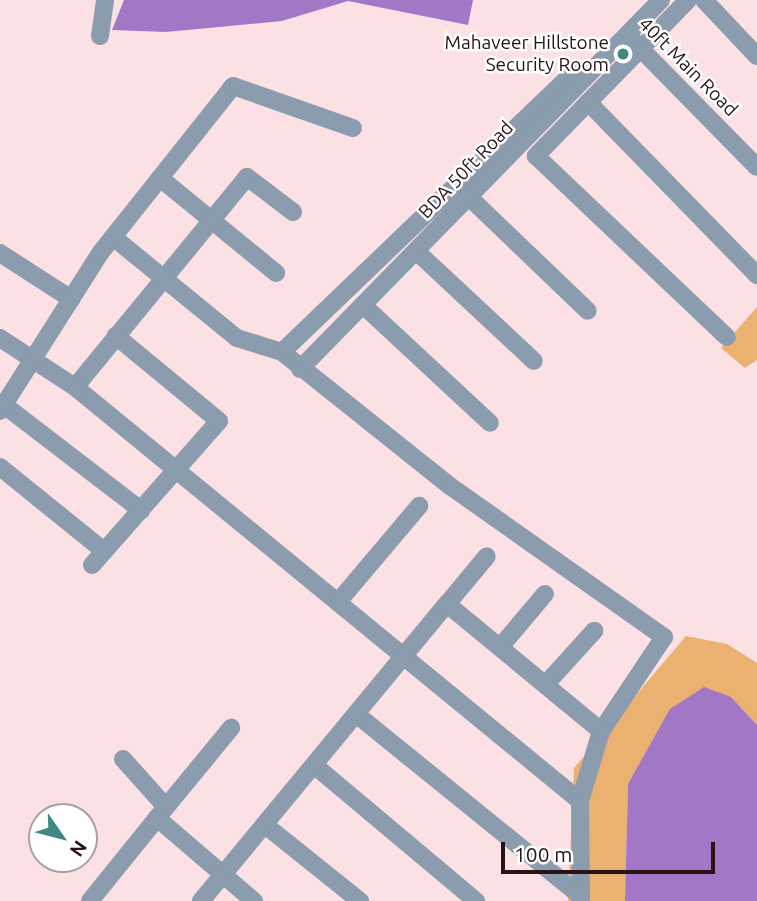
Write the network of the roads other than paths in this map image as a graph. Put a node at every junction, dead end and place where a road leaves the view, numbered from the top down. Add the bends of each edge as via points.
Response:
1 (105, 0) edge
2 (646, 0) edge
3 (661, 0) edge
4 (688, 0) edge
5 (704, 0) edge
6 (623, 31) junction
7 (100, 36) dead end
8 (640, 48) junction
9 (757, 56) edge
10 (588, 102) junction
11 (353, 128) dead end
12 (757, 167) edge
13 (160, 178) junction
14 (470, 198) junction
15 (293, 212) dead end
16 (213, 218) junction
17 (113, 237) junction
18 (416, 251) junction
19 (0, 253) edge
20 (276, 273) dead end
21 (757, 275) edge
22 (162, 277) junction
23 (71, 299) junction
24 (363, 305) junction
25 (588, 311) dead end
26 (116, 336) junction
27 (727, 337) dead end
28 (0, 338) edge
29 (282, 352) junction
30 (33, 359) junction
31 (534, 361) dead end
32 (300, 369) junction
33 (75, 387) junction
34 (2, 408) edge
35 (490, 423) dead end
36 (0, 467) edge
37 (177, 469) junction
38 (419, 506) dead end
39 (141, 510) junction
40 (104, 551) junction
41 (487, 556) dead end
42 (92, 565) dead end
43 (545, 594) dead end
44 (338, 602) junction
45 (447, 604) junction
46 (594, 631) dead end
47 (501, 646) junction
48 (403, 656) junction
49 (546, 684) junction
50 (356, 714) junction
51 (230, 727) dead end
52 (601, 731) junction
53 (123, 759) dead end
54 (314, 765) junction
55 (580, 801) junction
56 (162, 813) junction
57 (265, 825) junction
58 (223, 875) junction
59 (581, 899) edge
60 (90, 901) edge
61 (201, 901) edge
62 (254, 901) edge
63 (360, 901) edge
64 (476, 901) edge

1 - 7 street
2 - 6 street, BDA 50ft Road
3 - 6 street, BDA 50ft Road
4 - 8 street
5 - 9 street
6 - 8 street, 40ft Main Road
6 - 14 street, BDA 50ft Road
6 - 29 street, BDA 50ft Road
8 - 10 street
8 - 12 street, 40ft Main Road
10 - 21 street
10 - 27 street via 536,156
11 - 13 street via 233,86
13 - 16 street
13 - 17 street
14 - 18 street, BDA 50ft Road
14 - 25 street
15 - 16 street via 247,177
16 - 20 street
16 - 22 street
17 - 22 street
17 - 23 street
18 - 24 street, BDA 50ft Road
18 - 31 street
19 - 23 street
22 - 26 street
22 - 29 street via 237,338
23 - 30 street
24 - 32 street, BDA 50ft Road
24 - 35 street
26 - 33 street
26 - 37 street via 219,421
28 - 30 street
29 - 32 street
30 - 33 street
30 - 34 street
32 - 52 street via 450,486 664,637
33 - 37 street
34 - 39 street
36 - 40 street
37 - 39 street
37 - 44 street
38 - 44 street
39 - 40 street
40 - 42 street
41 - 45 street
43 - 47 street
44 - 48 street
45 - 47 street
45 - 48 street
46 - 49 street
47 - 49 street
48 - 50 street
48 - 55 street
49 - 52 street
50 - 54 street
50 - 59 street
51 - 56 street
52 - 55 street
53 - 56 street
54 - 57 street
54 - 64 street
55 - 59 street
56 - 58 street
56 - 60 street
57 - 58 street
57 - 63 street
58 - 61 street
58 - 62 street

